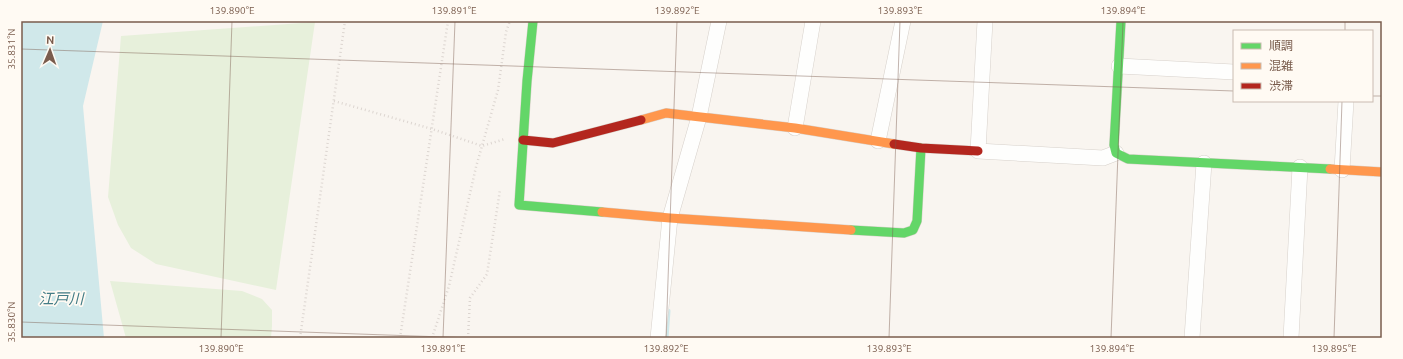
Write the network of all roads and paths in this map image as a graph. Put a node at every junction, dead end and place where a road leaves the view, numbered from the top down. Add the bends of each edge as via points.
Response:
1 (345, 21) edge
2 (448, 21) edge
3 (510, 21) edge
4 (533, 21) edge
5 (719, 21) edge
6 (813, 21) edge
7 (903, 21) edge
8 (985, 21) edge
9 (1121, 21) edge
10 (1119, 66) junction
11 (1233, 72) edge
12 (334, 101) junction
13 (1346, 102) edge
14 (699, 117) junction
15 (795, 128) junction
16 (432, 129) junction
17 (507, 133) dead end
18 (506, 139) junction
19 (523, 140) junction
20 (878, 141) junction
21 (505, 145) dead end
22 (482, 146) junction
23 (922, 148) junction
24 (978, 152) junction
25 (1116, 153) junction
26 (1204, 163) junction
27 (1300, 167) junction
28 (1342, 170) junction
29 (1382, 172) edge
30 (500, 188) dead end
31 (670, 218) junction
32 (300, 338) edge
33 (400, 338) edge
34 (432, 338) edge
35 (468, 338) edge
36 (658, 338) edge
37 (1192, 338) edge
38 (1291, 338) edge

1 - 12 path
2 - 16 path
3 - 22 path via 506,32 498,90
4 - 19 street
5 - 14 street
6 - 15 street
7 - 20 street
8 - 24 street
9 - 10 street
10 - 11 street
10 - 25 street via 1114,145
12 - 16 path
12 - 32 path
13 - 28 street
14 - 15 street
14 - 19 street via 666,114 553,143
14 - 31 street
15 - 20 street
16 - 22 path
16 - 33 path
17 - 18 path
18 - 19 path
18 - 21 path
18 - 22 path
19 - 31 street via 519,205
20 - 23 street
22 - 34 path via 461,226 452,273
23 - 24 street
23 - 31 street via 917,221 913,230 904,232
24 - 25 street via 1103,158
25 - 26 street via 1128,159
26 - 27 street
26 - 37 street
27 - 28 street
27 - 38 street
28 - 29 street
30 - 35 path via 487,274 470,298
31 - 36 street

